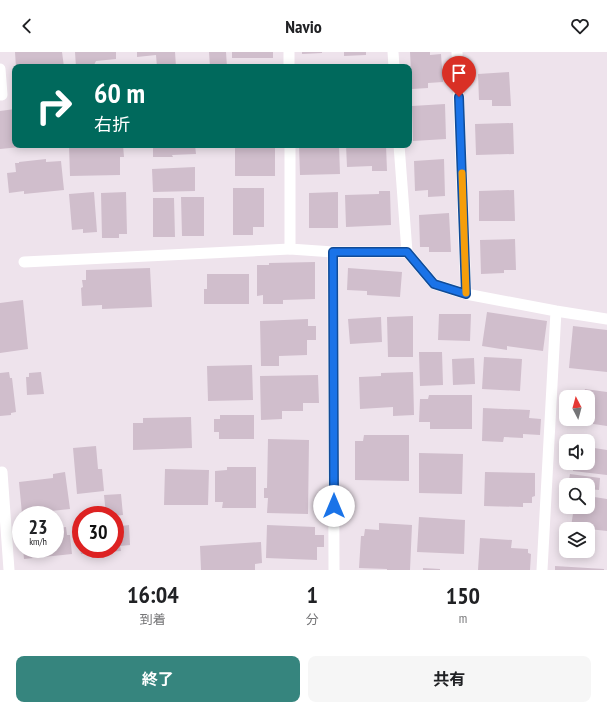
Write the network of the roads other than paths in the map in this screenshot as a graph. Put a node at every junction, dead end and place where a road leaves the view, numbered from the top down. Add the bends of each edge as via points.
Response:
1 (289, 52) edge
2 (393, 52) edge
3 (457, 52) edge
4 (289, 64) edge
5 (394, 64) edge
6 (0, 69) edge
7 (0, 96) edge
8 (290, 148) edge
9 (399, 148) edge
10 (290, 249) junction
11 (333, 252) junction
12 (407, 252) junction
13 (24, 262) dead end
14 (466, 294) junction
15 (556, 311) junction
16 (607, 319) edge
17 (2, 472) dead end
18 (9, 570) edge
19 (334, 570) edge
20 (542, 570) edge

1 - 4 street
2 - 5 street
3 - 14 street
6 - 7 street
8 - 10 street
9 - 12 street
10 - 11 street
10 - 13 street
11 - 12 street
11 - 19 street
12 - 14 street via 434,284
14 - 15 street
15 - 16 street
15 - 20 street
17 - 18 street

